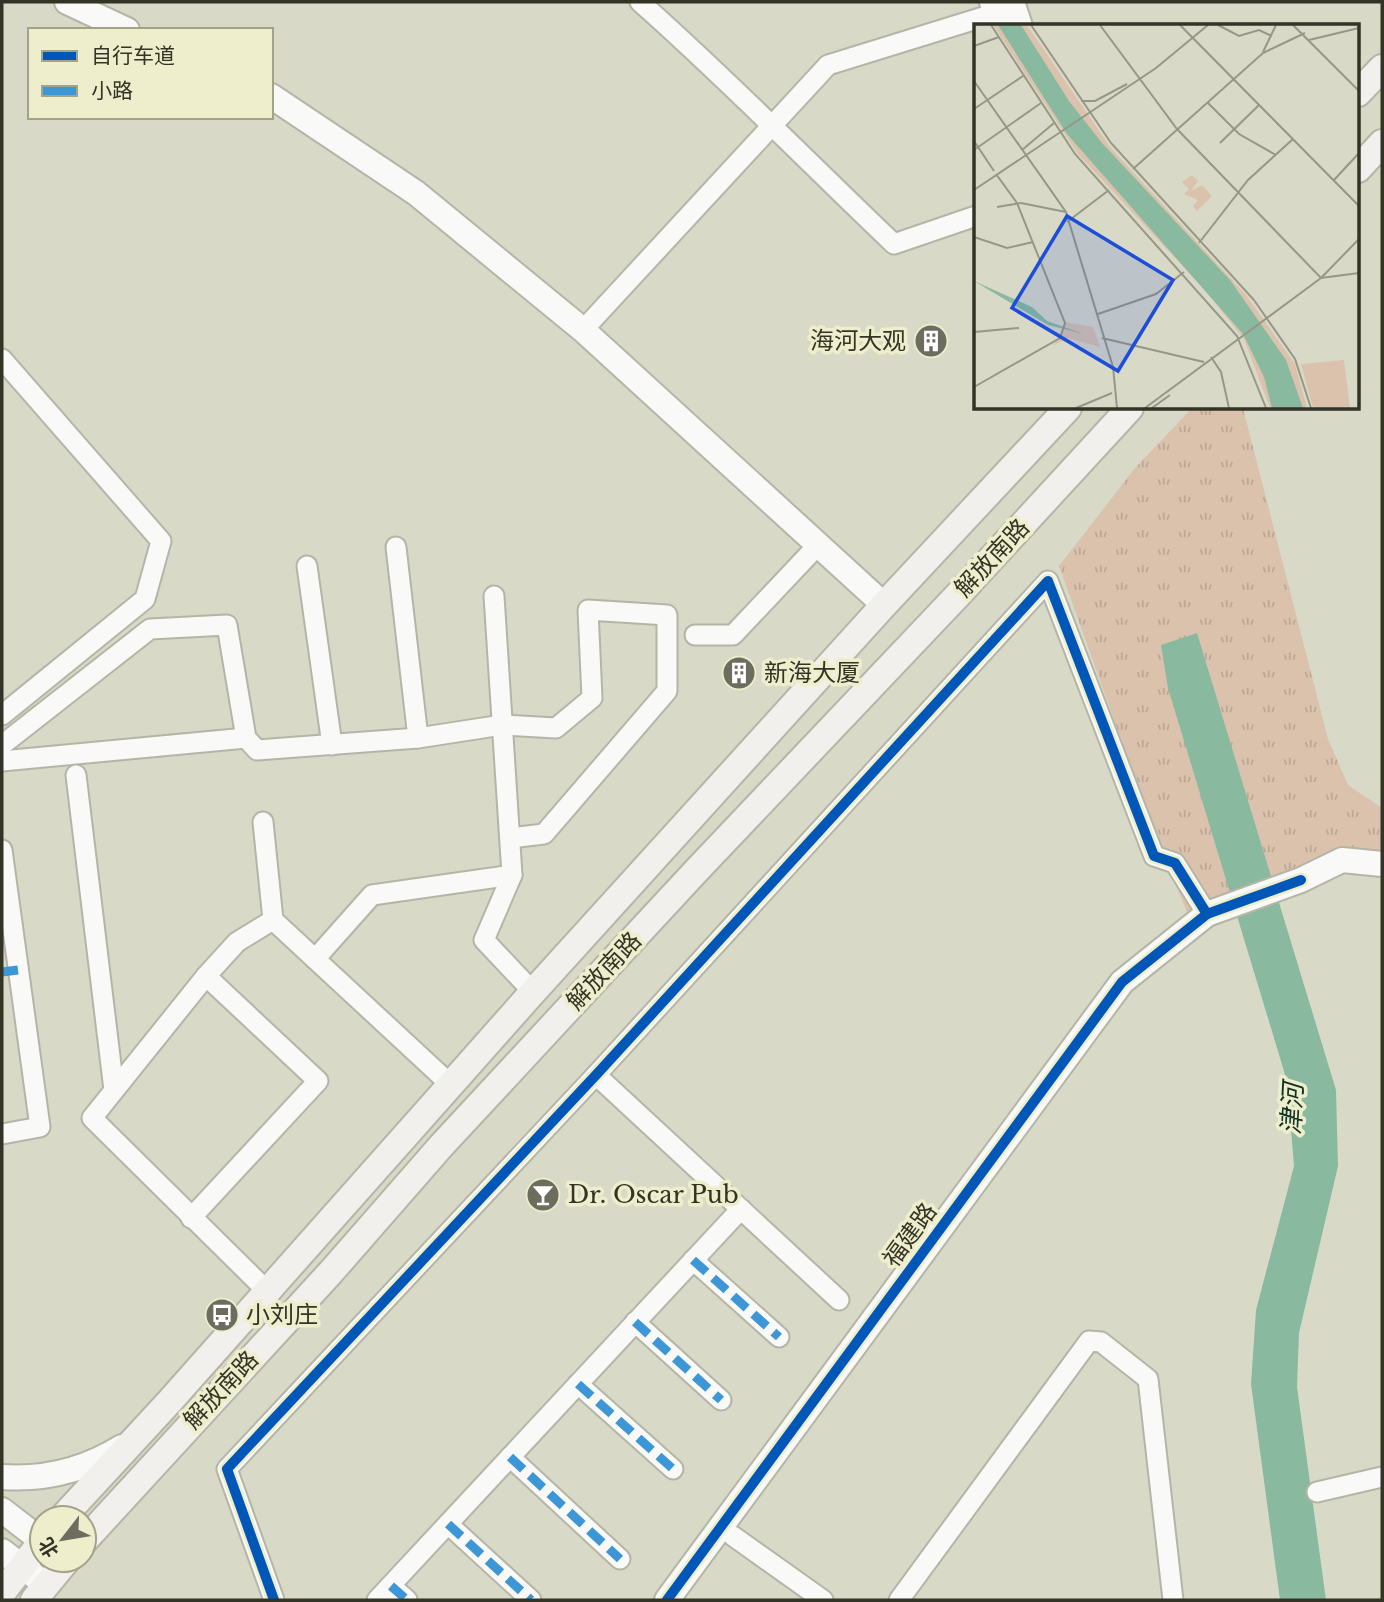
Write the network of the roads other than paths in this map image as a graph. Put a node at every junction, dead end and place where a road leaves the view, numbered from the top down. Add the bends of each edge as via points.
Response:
1 (67, 2) edge
2 (640, 2) edge
3 (1000, 11) edge
4 (1017, 24) edge
5 (123, 28) edge
6 (1382, 68) edge
7 (1360, 91) edge
8 (273, 97) edge
9 (771, 127) junction
10 (1382, 143) edge
11 (1360, 167) edge
12 (974, 217) edge
13 (583, 330) junction
14 (2, 359) edge
15 (1066, 410) edge
16 (1128, 410) edge
17 (818, 545) junction
18 (396, 547) dead end
19 (307, 566) dead end
20 (494, 596) dead end
21 (884, 605) junction
22 (695, 635) dead end
23 (2, 715) edge
24 (502, 725) junction
25 (246, 738) junction
26 (418, 738) junction
27 (2, 745) edge
28 (332, 745) junction
29 (2, 761) edge
30 (76, 775) dead end
31 (263, 822) dead end
32 (510, 838) junction
33 (2, 850) edge
34 (1382, 864) edge
35 (512, 875) junction
36 (1207, 914) junction
37 (272, 920) junction
38 (315, 959) junction
39 (10, 971) edge
40 (206, 976) junction
41 (533, 992) junction
42 (596, 1075) junction
43 (451, 1085) junction
44 (114, 1090) junction
45 (2, 1133) edge
46 (741, 1209) junction
47 (191, 1218) junction
48 (694, 1260) junction
49 (267, 1291) junction
50 (839, 1300) dead end
51 (635, 1322) junction
52 (779, 1337) dead end
53 (578, 1384) junction
54 (721, 1400) dead end
55 (131, 1441) junction
56 (510, 1457) junction
57 (673, 1469) dead end
58 (2, 1477) edge
59 (1382, 1477) edge
60 (1317, 1492) dead end
61 (75, 1504) edge
62 (2, 1510) edge
63 (448, 1524) junction
64 (98, 1526) edge
65 (28, 1530) edge
66 (733, 1536) dead end
67 (28, 1549) edge
68 (12, 1559) edge
69 (620, 1559) dead end
70 (55, 1574) edge
71 (2, 1592) edge
72 (40, 1593) edge
73 (384, 1593) edge
74 (274, 1600) edge
75 (407, 1600) edge
76 (531, 1600) edge
77 (667, 1600) edge
78 (823, 1600) edge
79 (899, 1600) edge
80 (1173, 1600) edge

1 - 5 street
2 - 9 street
3 - 4 street
3 - 9 street via 828,65
6 - 7 main road
8 - 13 street via 416,193
9 - 12 street via 894,244
9 - 13 street
10 - 11 main road
13 - 17 street
14 - 23 street via 161,541 145,600
15 - 21 main road, 解放南路
16 - 64 main road, 解放南路 via 460,1126
17 - 21 street
17 - 22 street via 733,635
18 - 26 street
19 - 28 street
20 - 24 street
21 - 41 main road, 解放南路
24 - 26 street
24 - 32 street
24 - 32 street via 556,728 592,698 589,610 667,615 667,691 544,834
25 - 27 street via 226,625 150,629
25 - 28 street via 257,750
25 - 29 street
26 - 28 street
30 - 44 street
31 - 37 street
32 - 35 street
33 - 39 street
34 - 36 street, 福建路 via 1342,860
35 - 38 street via 372,895
35 - 41 street via 484,940
36 - 42 street via 1175,863 1154,856 1048,581
36 - 77 street, 福建路 via 1122,982
37 - 38 street
37 - 40 street via 237,942
38 - 43 street
39 - 45 street via 40,1127
40 - 44 street
40 - 47 street via 318,1081
41 - 43 main road, 解放南路
42 - 46 street
42 - 74 street via 227,1469
43 - 49 main road, 解放南路
44 - 47 street via 92,1118
46 - 48 street
46 - 50 street
47 - 49 street
48 - 51 street
48 - 52 street
49 - 55 main road, 解放南路
51 - 53 street
51 - 54 street
53 - 56 street
53 - 57 street
55 - 58 street via 96,1463 68,1471
55 - 61 main road, 解放南路
56 - 63 street
56 - 69 street
59 - 60 street
62 - 65 street
63 - 73 street
63 - 76 street
66 - 78 street
67 - 68 main road
68 - 71 main road
68 - 72 street
70 - 72 main road
73 - 75 street
79 - 80 street via 1089,1341 1101,1342 1148,1379

